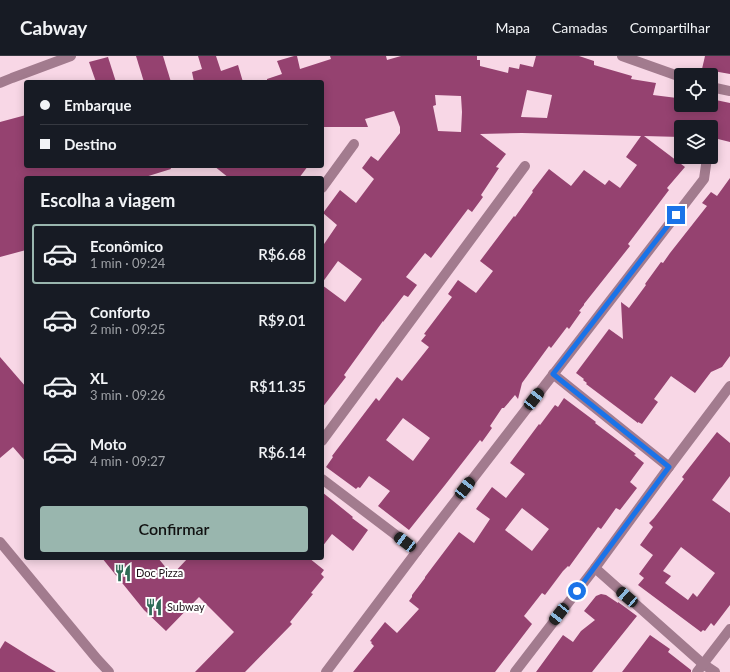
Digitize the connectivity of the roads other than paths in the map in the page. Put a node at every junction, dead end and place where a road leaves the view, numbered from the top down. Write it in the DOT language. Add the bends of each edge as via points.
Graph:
graph roads {
  1 [pos="71,56"];
  2 [pos="622,56"];
  3 [pos="674,75"];
  4 [pos="0,83"];
  5 [pos="718,88"];
  6 [pos="730,91"];
  7 [pos="354,144"];
  8 [pos="706,164"];
  9 [pos="525,166"];
  10 [pos="324,185"];
  11 [pos="553,374"];
  12 [pos="730,386"];
  13 [pos="324,438"];
  14 [pos="669,467"];
  15 [pos="324,480"];
  16 [pos="0,542"];
  17 [pos="417,551"];
  18 [pos="595,568"];
  19 [pos="730,629"];
  20 [pos="703,664"];
  21 [pos="109,672"];
  22 [pos="326,672"];
  23 [pos="515,672"];
  24 [pos="697,672"];
  25 [pos="715,672"];
  1 -- 4 [label="street"];
  2 -- 3 [label="street"];
  5 -- 6 [label="street"];
  7 -- 10 [label="street"];
  8 -- 11 [label="street" via="704,178"];
  9 -- 13 [label="street"];
  11 -- 14 [label="street"];
  11 -- 17 [label="street"];
  12 -- 14 [label="street"];
  14 -- 18 [label="street"];
  15 -- 17 [label="street"];
  16 -- 21 [label="street"];
  17 -- 22 [label="street"];
  18 -- 20 [label="street"];
  18 -- 23 [label="street"];
  19 -- 20 [label="street"];
  20 -- 24 [label="street"];
  20 -- 25 [label="street"];
}
